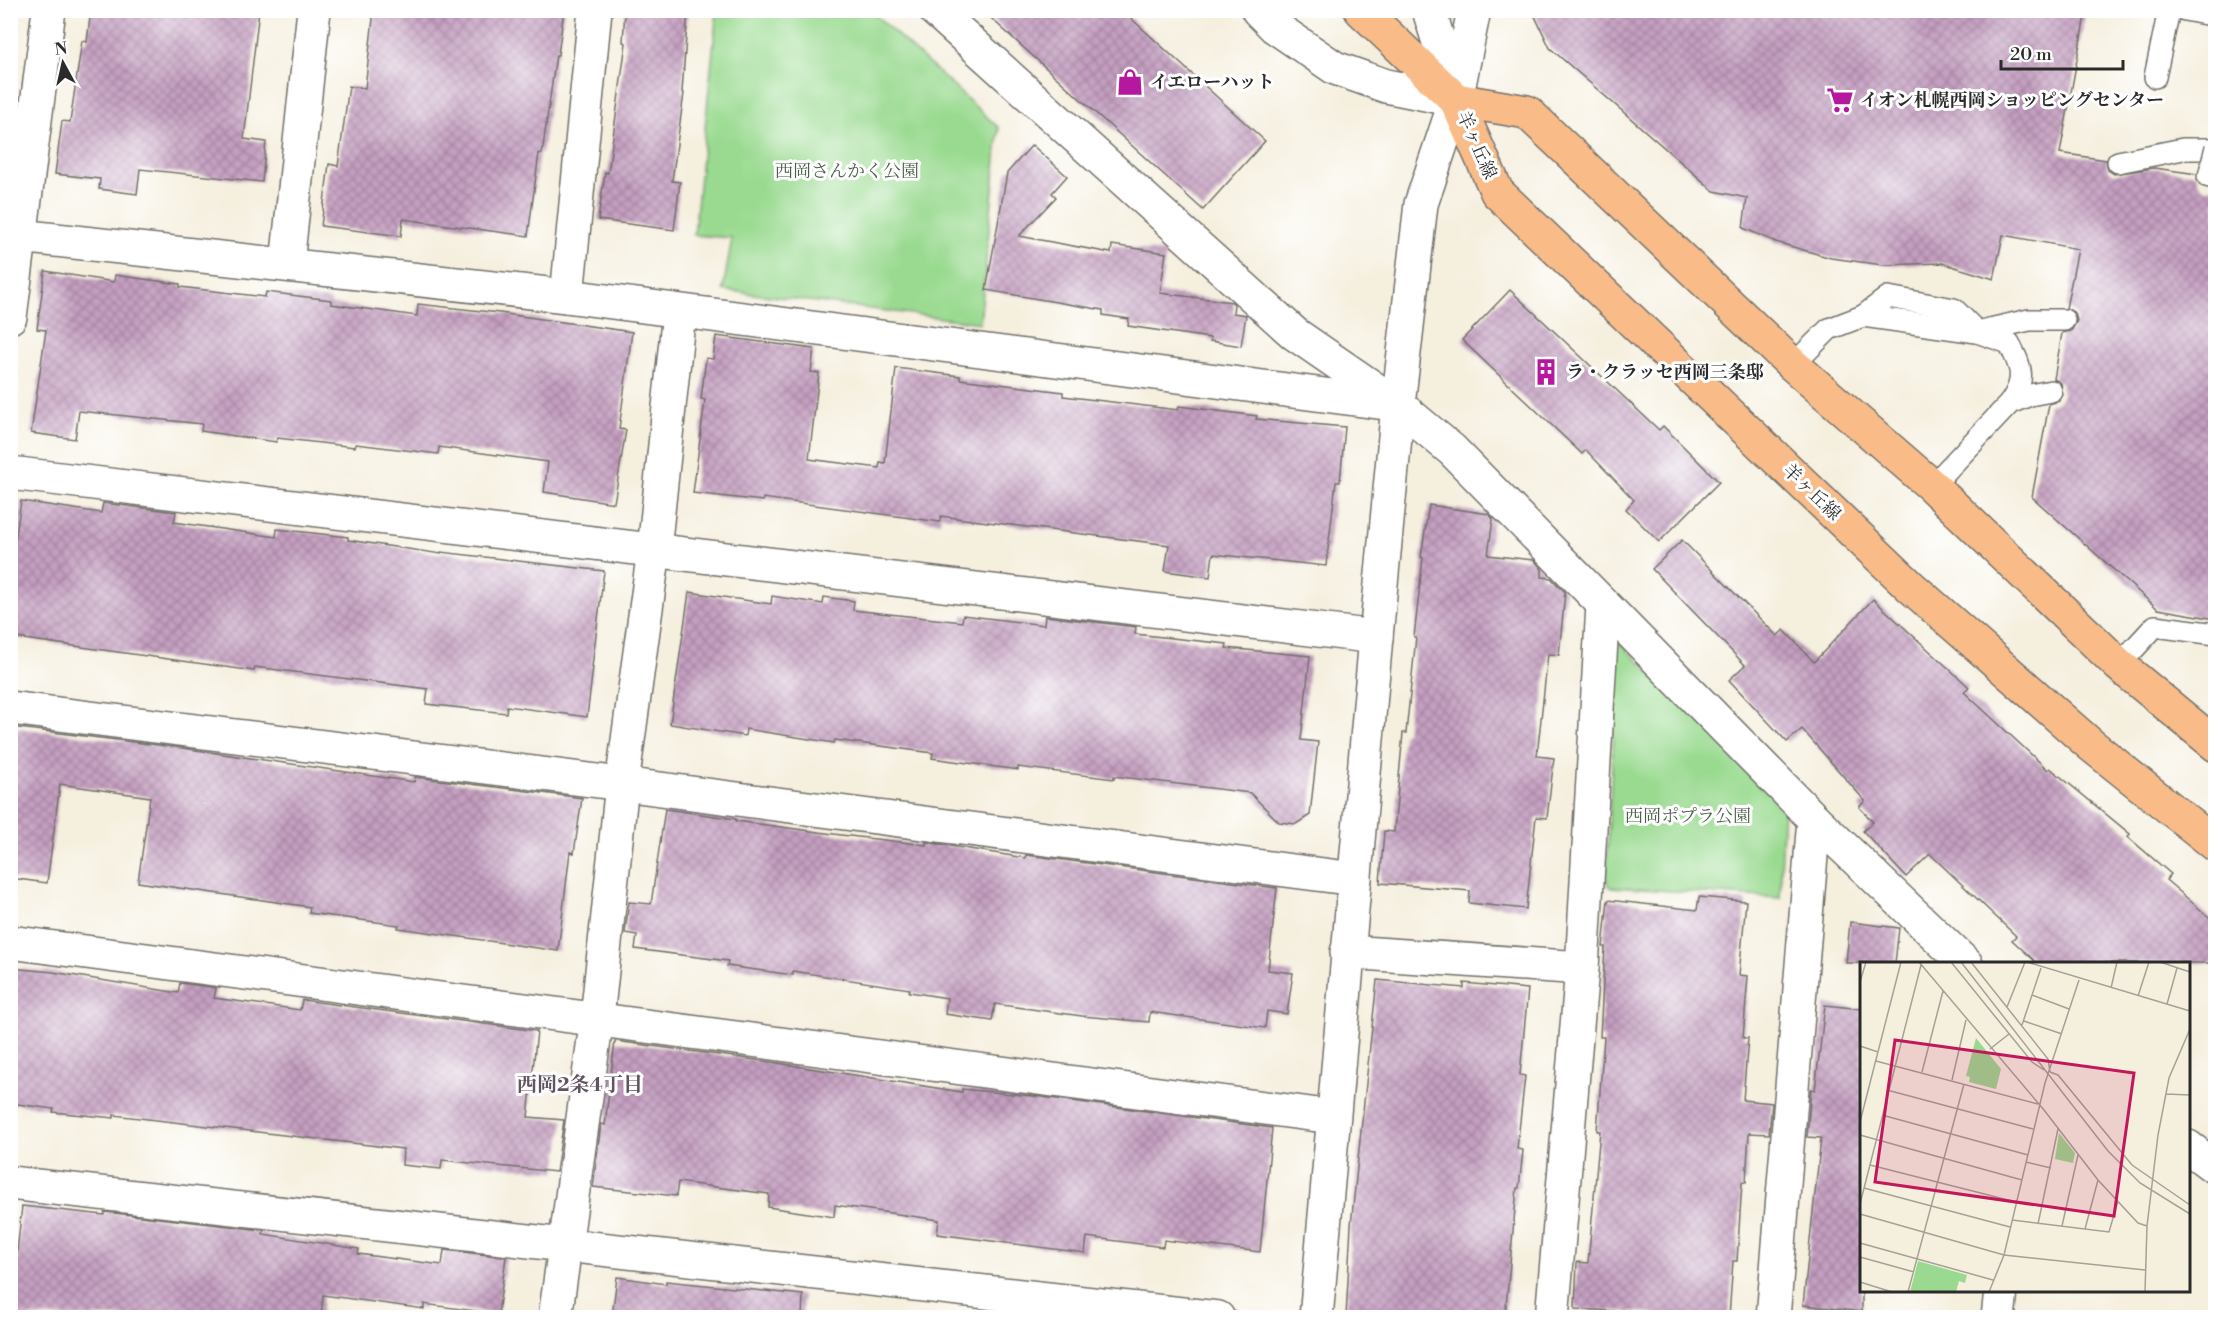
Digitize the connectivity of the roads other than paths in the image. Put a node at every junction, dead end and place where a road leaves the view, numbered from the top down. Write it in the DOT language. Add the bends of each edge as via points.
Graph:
graph roads {
  1 [pos="49,10"];
  2 [pos="314,10"];
  3 [pos="595,10"];
  4 [pos="935,10"];
  5 [pos="1258,10"];
  6 [pos="1361,10"];
  7 [pos="1429,10"];
  8 [pos="1474,10"];
  9 [pos="2169,10"];
  10 [pos="2185,10"];
  11 [pos="2216,16"];
  12 [pos="2155,77"];
  13 [pos="1456,100"];
  14 [pos="2216,148"];
  15 [pos="2118,162"];
  16 [pos="2209,176"];
  17 [pos="16,235"];
  18 [pos="287,264"];
  19 [pos="567,296"];
  20 [pos="679,312"];
  21 [pos="10,317"];
  22 [pos="2064,321"];
  23 [pos="1977,332"];
  24 [pos="1793,365"];
  25 [pos="2051,391"];
  26 [pos="2010,403"];
  27 [pos="1398,405"];
  28 [pos="10,473"];
  29 [pos="1932,486"];
  30 [pos="654,550"];
  31 [pos="1604,605"];
  32 [pos="2205,632"];
  33 [pos="1376,637"];
  34 [pos="2118,665"];
  35 [pos="10,708"];
  36 [pos="2216,745"];
  37 [pos="622,784"];
  38 [pos="1814,819"];
  39 [pos="2216,845"];
  40 [pos="1356,879"];
  41 [pos="10,942"];
  42 [pos="1347,952"];
  43 [pos="1965,962"];
  44 [pos="1582,968"];
  45 [pos="597,1018"];
  46 [pos="1333,1117"];
  47 [pos="2190,1148"];
  48 [pos="2216,1168"];
  49 [pos="10,1183"];
  50 [pos="564,1246"];
  51 [pos="2001,1292"];
  52 [pos="555,1317"];
  53 [pos="1218,1317"];
  54 [pos="1316,1317"];
  55 [pos="1552,1317"];
  56 [pos="1773,1317"];
  57 [pos="1998,1317"];
  1 -- 17 [label="street"];
  2 -- 18 [label="street"];
  3 -- 19 [label="street"];
  4 -- 27 [label="street" via="1296,334"];
  5 -- 13 [label="street" via="1275,27 1335,68 1386,86"];
  6 -- 13 [label="main road, 羊ヶ丘線"];
  7 -- 13 [label="street"];
  8 -- 13 [label="street"];
  9 -- 12 [label="lane"];
  10 -- 11 [label="lane"];
  13 -- 24 [label="main road, 羊ヶ丘線" via="1527,112"];
  13 -- 27 [label="street" via="1421,204"];
  13 -- 39 [label="main road, 羊ヶ丘線" via="1497,192 1910,586 2091,745"];
  14 -- 15 [label="lane" via="2183,149"];
  14 -- 16 [label="lane, bridge"];
  17 -- 18 [label="street"];
  17 -- 21 [label="street"];
  18 -- 19 [label="street"];
  19 -- 20 [label="street"];
  20 -- 27 [label="street"];
  20 -- 30 [label="street"];
  22 -- 23 [label="lane" via="2029,320"];
  23 -- 24 [label="lane" via="1863,316 1830,329"];
  23 -- 26 [label="lane" via="2009,343 2021,366 2019,390"];
  24 -- 29 [label="main road, 羊ヶ丘線"];
  25 -- 26 [label="lane"];
  26 -- 29 [label="lane"];
  27 -- 31 [label="street" via="1452,450"];
  27 -- 33 [label="street"];
  28 -- 30 [label="street"];
  29 -- 34 [label="main road, 羊ヶ丘線"];
  30 -- 33 [label="street"];
  30 -- 37 [label="street"];
  31 -- 38 [label="street"];
  31 -- 44 [label="street"];
  32 -- 34 [label="lane" via="2155,626"];
  33 -- 40 [label="street"];
  34 -- 36 [label="main road, 羊ヶ丘線"];
  35 -- 37 [label="street"];
  37 -- 40 [label="street"];
  37 -- 45 [label="street"];
  38 -- 43 [label="street"];
  38 -- 56 [label="street"];
  40 -- 42 [label="street"];
  41 -- 45 [label="street"];
  42 -- 44 [label="street"];
  42 -- 46 [label="street"];
  44 -- 55 [label="street"];
  45 -- 46 [label="street"];
  45 -- 50 [label="street"];
  46 -- 54 [label="street"];
  47 -- 48 [label="street"];
  49 -- 50 [label="street"];
  50 -- 52 [label="street"];
  50 -- 53 [label="street"];
  51 -- 57 [label="street"];
}
